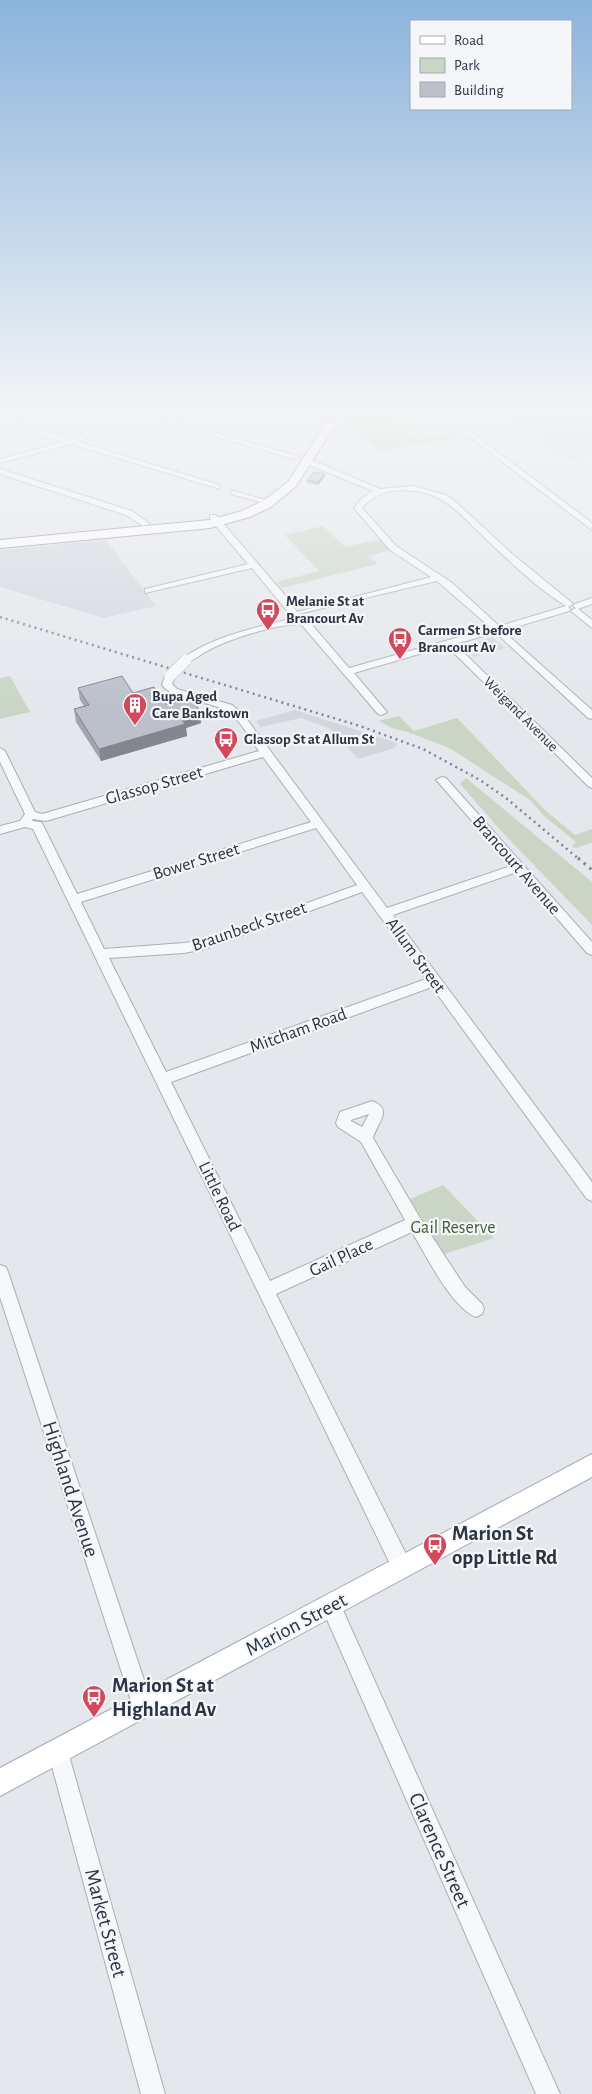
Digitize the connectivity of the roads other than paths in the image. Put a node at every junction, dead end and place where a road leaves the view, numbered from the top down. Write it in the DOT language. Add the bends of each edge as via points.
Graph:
graph roads {
  1 [pos="122,511"];
  2 [pos="238,511"];
  3 [pos="253,511"];
  4 [pos="360,511"];
  5 [pos="464,511"];
  6 [pos="571,511"];
  7 [pos="215,520"];
  8 [pos="146,524"];
  9 [pos="592,527"];
  10 [pos="0,537"];
  11 [pos="0,544"];
  12 [pos="254,564"];
  13 [pos="439,578"];
  14 [pos="148,591"];
  15 [pos="592,602"];
  16 [pos="572,608"];
  17 [pos="300,617"];
  18 [pos="592,625"];
  19 [pos="497,630"];
  20 [pos="449,643"];
  21 [pos="348,671"];
  22 [pos="170,676"];
  23 [pos="382,712"];
  24 [pos="239,716"];
  25 [pos="592,716"];
  26 [pos="0,751"];
  27 [pos="267,752"];
  28 [pos="442,780"];
  29 [pos="592,784"];
  30 [pos="34,820"];
  31 [pos="319,823"];
  32 [pos="0,830"];
  33 [pos="519,867"];
  34 [pos="366,886"];
  35 [pos="73,900"];
  36 [pos="386,913"];
  37 [pos="592,950"];
  38 [pos="100,954"];
  39 [pos="435,981"];
  40 [pos="162,1079"];
  41 [pos="366,1138"];
  42 [pos="592,1194"];
  43 [pos="415,1223"];
  44 [pos="0,1272"];
  45 [pos="266,1291"];
  46 [pos="476,1309"];
  47 [pos="592,1465"];
  48 [pos="402,1567"];
  49 [pos="331,1606"];
  50 [pos="143,1707"];
  51 [pos="58,1752"];
  52 [pos="0,1783"];
  53 [pos="153,2094"];
  54 [pos="548,2094"];
  1 -- 8 [label="street"];
  2 -- 7 [label="highway"];
  3 -- 7 [label="highway"];
  4 -- 13 [label="street" via="394,548"];
  5 -- 16 [label="street" via="497,545"];
  6 -- 9 [label="street"];
  7 -- 8 [label="highway"];
  7 -- 11 [label="highway"];
  7 -- 12 [label="street"];
  8 -- 10 [label="highway"];
  12 -- 14 [label="street"];
  12 -- 17 [label="street"];
  13 -- 17 [label="street" via="313,610"];
  13 -- 19 [label="street"];
  15 -- 16 [label="street"];
  16 -- 18 [label="street"];
  16 -- 19 [label="street"];
  17 -- 21 [label="street"];
  17 -- 22 [label="street, bridge" via="211,644 186,660"];
  19 -- 20 [label="street"];
  19 -- 25 [label="street"];
  20 -- 21 [label="street"];
  20 -- 29 [label="street, Weigand Avenue"];
  21 -- 23 [label="street"];
  22 -- 24 [label="street" via="167,685 173,691 228,707"];
  24 -- 27 [label="street, Allum Street"];
  26 -- 30 [label="street, Little Road"];
  27 -- 30 [label="street, Glassop Street"];
  27 -- 31 [label="street, Allum Street"];
  28 -- 33 [label="street, Brancourt Avenue"];
  30 -- 32 [label="street, Glassop Street"];
  30 -- 35 [label="street, Little Road"];
  31 -- 34 [label="street, Allum Street"];
  31 -- 35 [label="street, Bower Street"];
  33 -- 36 [label="street"];
  33 -- 37 [label="street, Brancourt Avenue"];
  34 -- 36 [label="street, Allum Street"];
  34 -- 38 [label="street, Braunbeck Street" via="205,944"];
  35 -- 38 [label="street, Little Road"];
  36 -- 39 [label="street, Allum Street"];
  38 -- 40 [label="street, Little Road"];
  39 -- 40 [label="street, Mitcham Road"];
  39 -- 42 [label="street, Allum Street"];
  40 -- 45 [label="street, Little Road"];
  41 -- 43 [label="street"];
  43 -- 45 [label="street, Gail Place"];
  43 -- 46 [label="street" via="459,1292"];
  44 -- 50 [label="street, Highland Avenue"];
  45 -- 48 [label="street, Little Road"];
  47 -- 48 [label="main road, Marion Street"];
  48 -- 49 [label="main road, Marion Street"];
  49 -- 50 [label="main road, Marion Street"];
  49 -- 54 [label="street, Clarence Street"];
  50 -- 51 [label="main road, Marion Street"];
  51 -- 52 [label="main road, Marion Street"];
  51 -- 53 [label="street, Market Street"];
}
